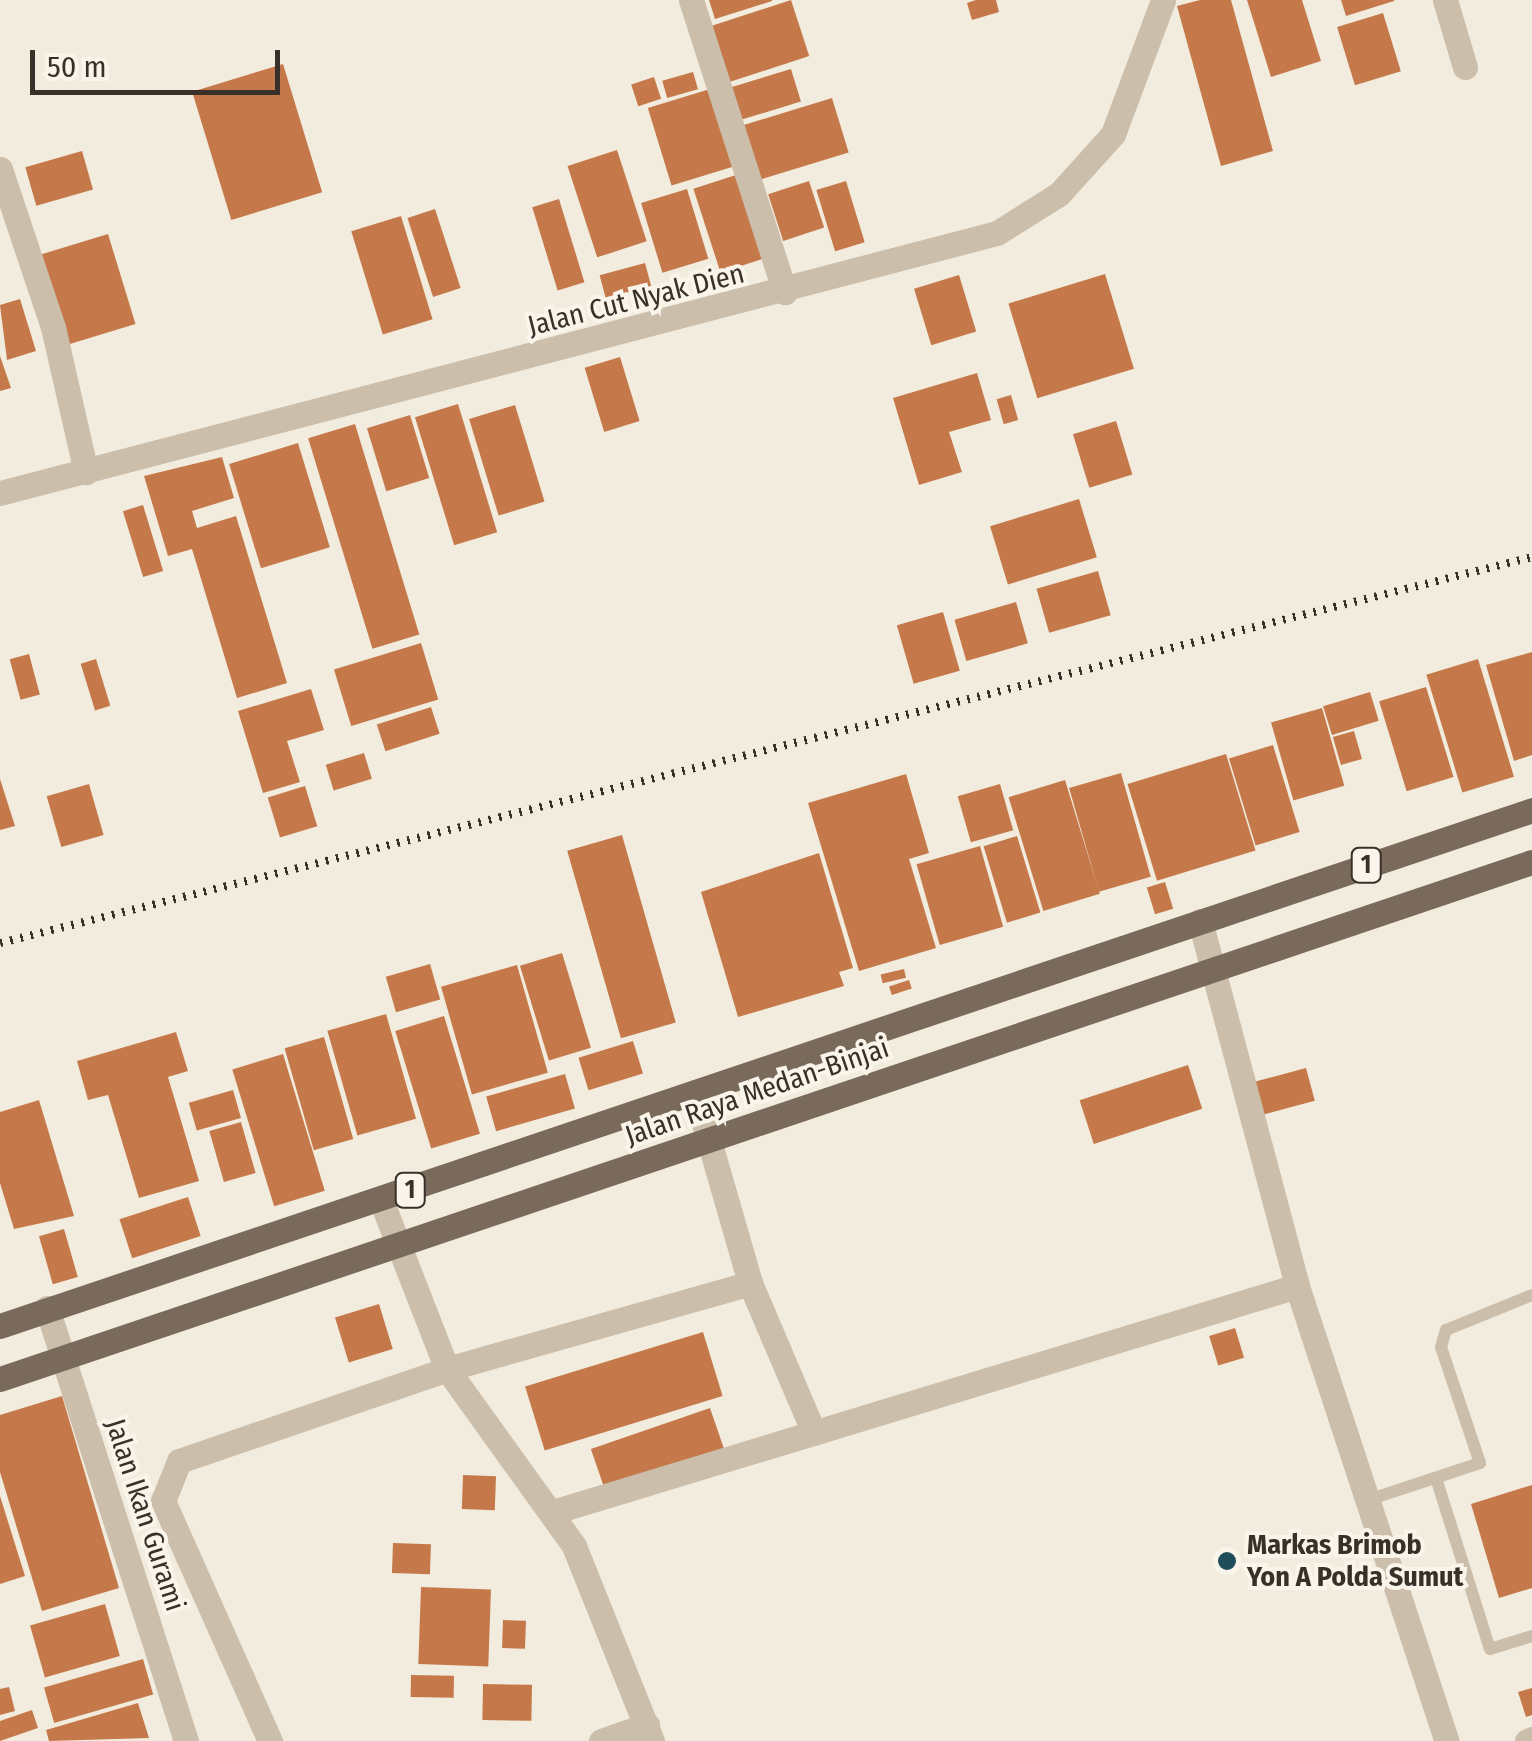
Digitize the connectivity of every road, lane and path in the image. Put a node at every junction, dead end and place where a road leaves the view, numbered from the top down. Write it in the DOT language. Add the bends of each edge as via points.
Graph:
graph roads {
  1 [pos="692,0"];
  2 [pos="1163,0"];
  3 [pos="1445,0"];
  4 [pos="1466,67"];
  5 [pos="0,168"];
  6 [pos="785,292"];
  7 [pos="86,472"];
  8 [pos="0,493"];
  9 [pos="1532,810"];
  10 [pos="1532,862"];
  11 [pos="1200,921"];
  12 [pos="1215,968"];
  13 [pos="695,1092"];
  14 [pos="710,1140"];
  15 [pos="380,1200"];
  16 [pos="397,1245"];
  17 [pos="750,1283"];
  18 [pos="1297,1286"];
  19 [pos="1532,1295"];
  20 [pos="48,1308"];
  21 [pos="0,1326"];
  22 [pos="64,1357"];
  23 [pos="447,1369"];
  24 [pos="0,1379"];
  25 [pos="814,1433"];
  26 [pos="1436,1478"];
  27 [pos="1368,1500"];
  28 [pos="556,1511"];
  29 [pos="1532,1636"];
  30 [pos="650,1733"];
  31 [pos="186,1741"];
  32 [pos="270,1741"];
  33 [pos="601,1741"];
  34 [pos="1447,1741"];
  1 -- 6 [label="street"];
  2 -- 6 [label="street, Jalan Cut Nyak Dien" via="1113,134 1059,194 997,233"];
  3 -- 4 [label="street"];
  5 -- 7 [label="street" via="53,327"];
  6 -- 7 [label="street, Jalan Cut Nyak Dien"];
  7 -- 8 [label="street, Jalan Cut Nyak Dien"];
  9 -- 11 [label="main road, Jalan Raya Medan-Binjai / 1"];
  10 -- 12 [label="main road, Jalan Raya Medan-Binjai / 1"];
  11 -- 12 [label="street"];
  11 -- 13 [label="main road, Jalan Raya Medan-Binjai / 1"];
  12 -- 14 [label="main road, Jalan Raya Medan-Binjai / 1"];
  12 -- 18 [label="street"];
  13 -- 14 [label="street"];
  13 -- 15 [label="main road, Jalan Raya Medan-Binjai / 1"];
  14 -- 16 [label="main road, Jalan Raya Medan-Binjai / 1"];
  14 -- 17 [label="street"];
  15 -- 16 [label="street"];
  15 -- 20 [label="main road, Jalan Raya Medan-Binjai / 1"];
  16 -- 22 [label="main road, Jalan Raya Medan-Binjai / 1"];
  16 -- 23 [label="street"];
  17 -- 23 [label="street"];
  17 -- 25 [label="street"];
  18 -- 25 [label="street"];
  18 -- 27 [label="street"];
  19 -- 26 [label="lane" via="1446,1330 1442,1348 1480,1463"];
  20 -- 21 [label="main road, Jalan Raya Medan-Binjai / 1"];
  20 -- 22 [label="street, Jalan Ikan Gurami"];
  22 -- 24 [label="main road, Jalan Raya Medan-Binjai / 1"];
  22 -- 31 [label="street, Jalan Ikan Gurami"];
  23 -- 28 [label="street"];
  23 -- 32 [label="street" via="200,1452 167,1475 163,1501"];
  25 -- 28 [label="street"];
  26 -- 27 [label="lane"];
  26 -- 29 [label="lane" via="1490,1649"];
  27 -- 34 [label="street"];
  28 -- 30 [label="street"];
  30 -- 33 [label="street"];
}
